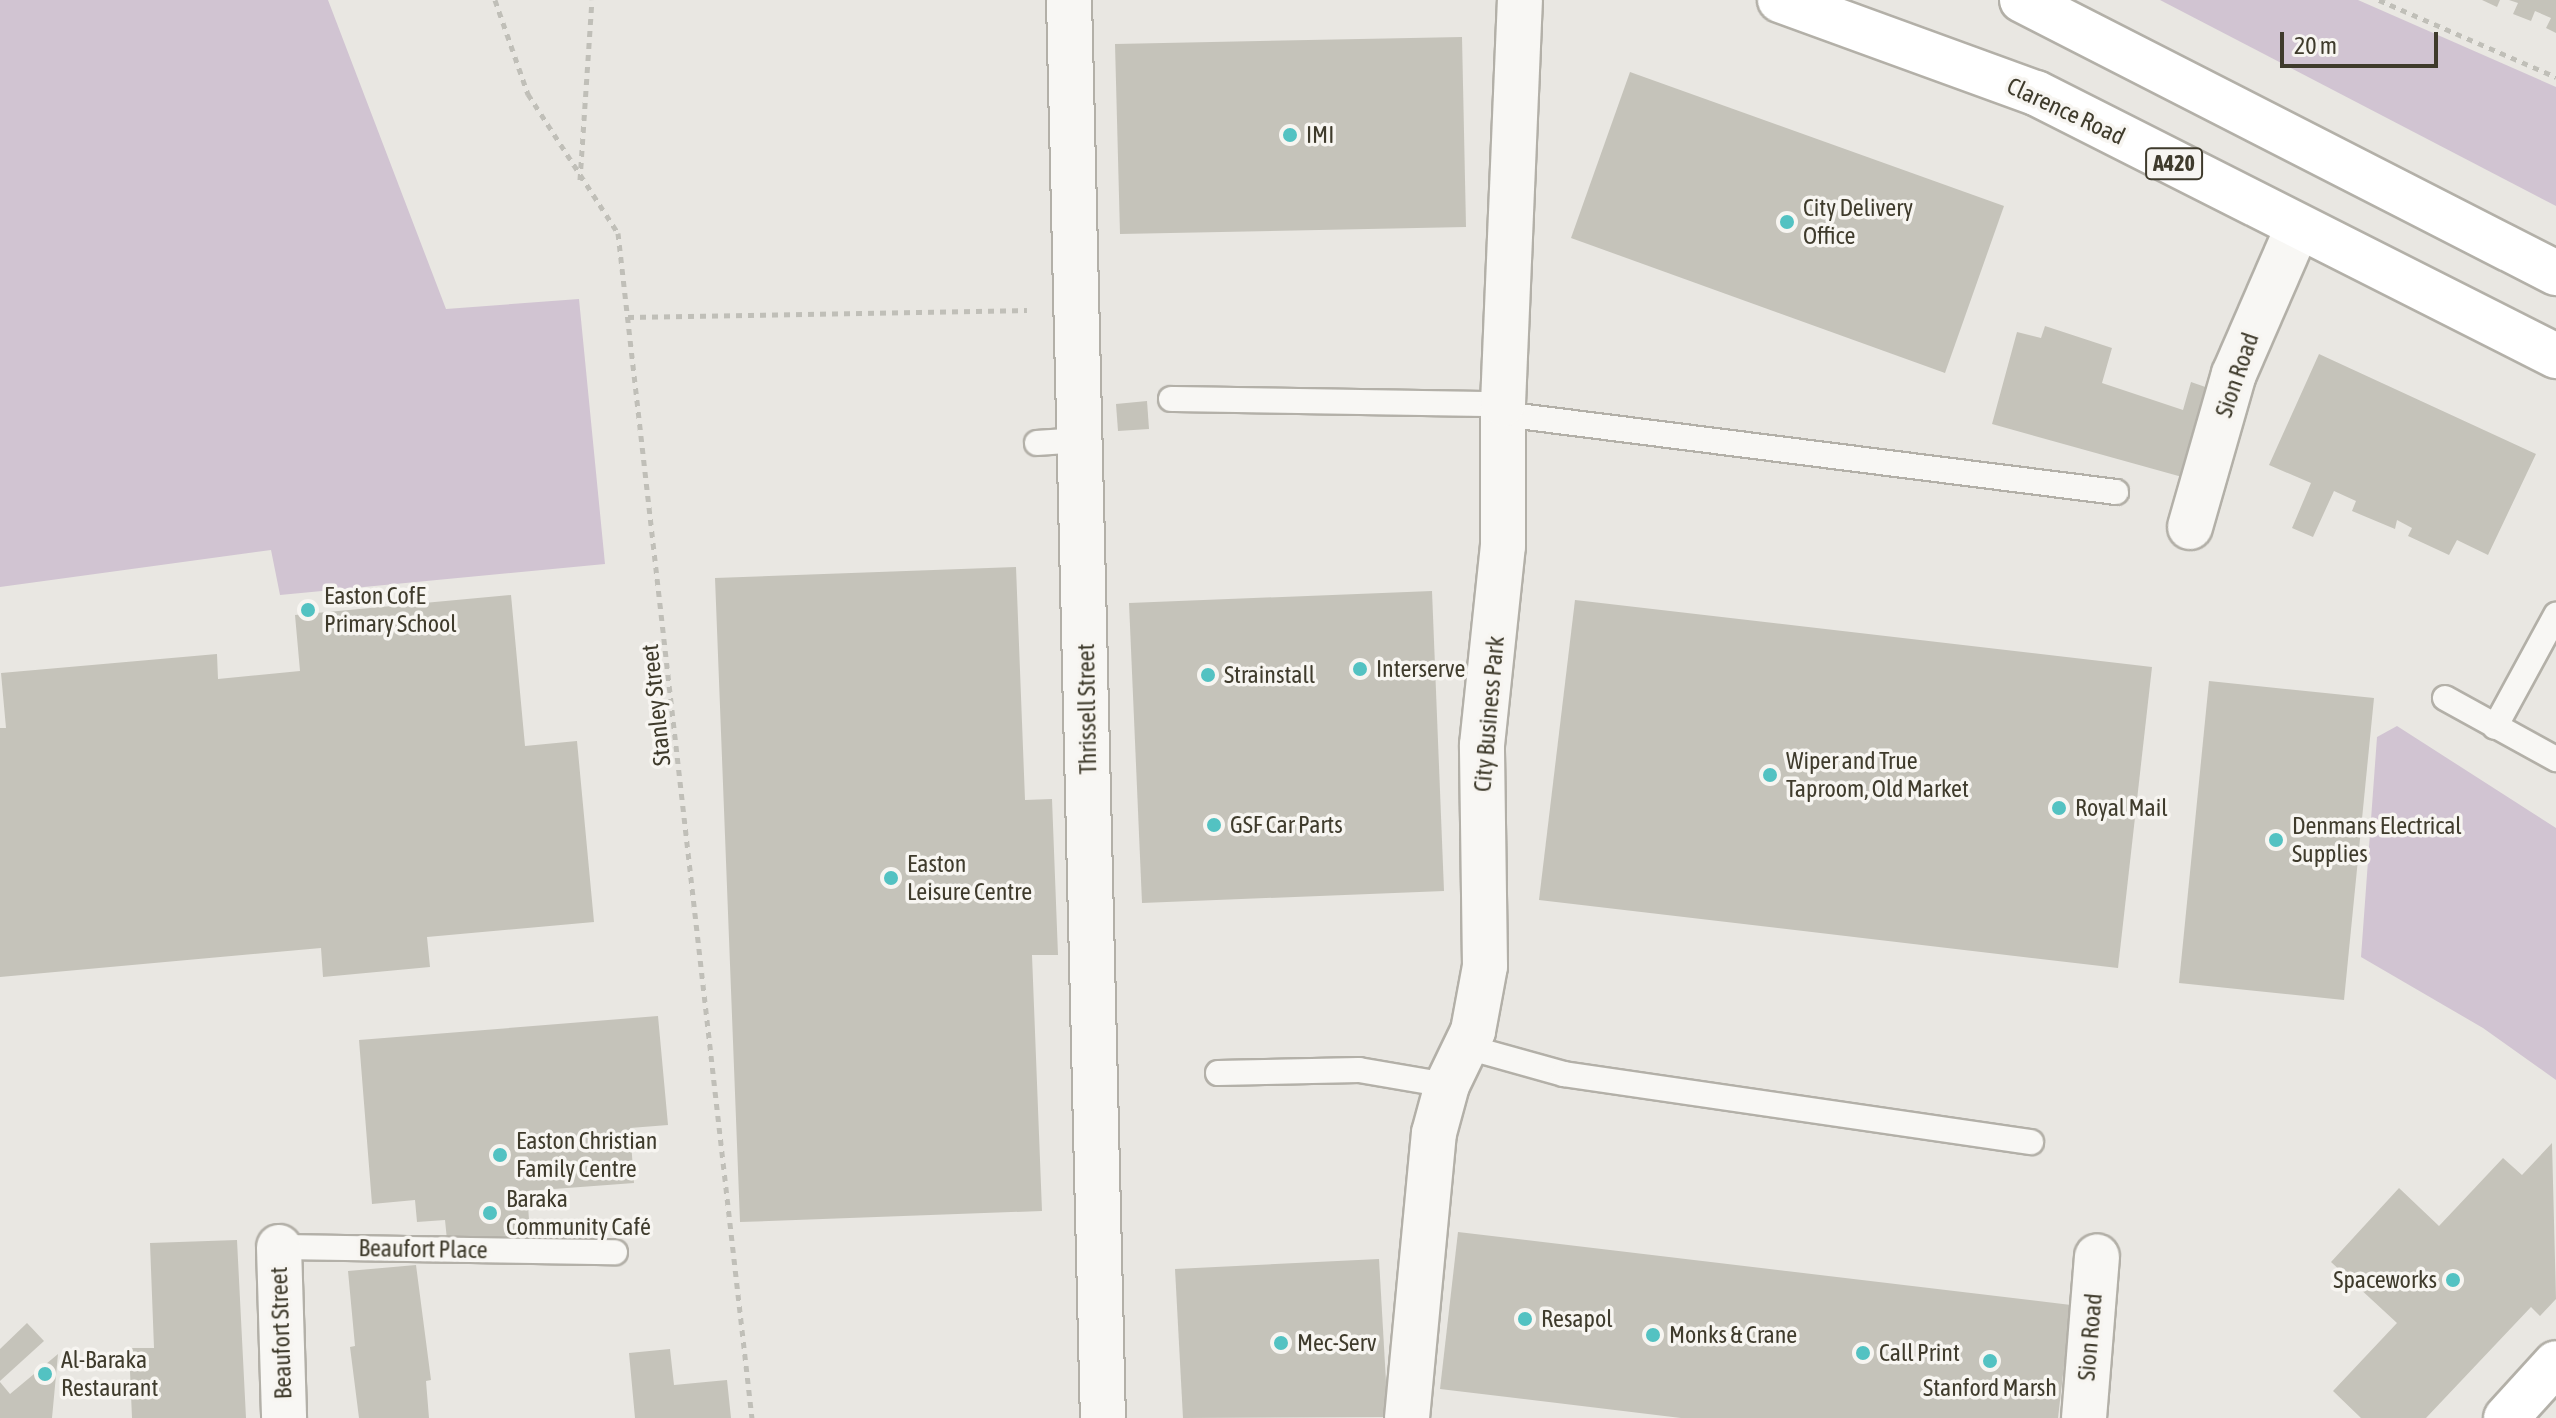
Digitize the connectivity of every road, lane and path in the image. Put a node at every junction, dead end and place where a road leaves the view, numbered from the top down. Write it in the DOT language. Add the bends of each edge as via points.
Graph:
graph roads {
  1 [pos="495,0"];
  2 [pos="592,0"];
  3 [pos="1069,0"];
  4 [pos="1520,0"];
  5 [pos="1780,0"];
  6 [pos="2022,0"];
  7 [pos="2379,0"];
  8 [pos="2556,77"];
  9 [pos="580,181"];
  10 [pos="2298,227"];
  11 [pos="2556,273"];
  12 [pos="1078,309"];
  13 [pos="628,317"];
  14 [pos="2556,356"];
  15 [pos="1171,399"];
  16 [pos="1503,409"];
  17 [pos="1081,440"];
  18 [pos="1037,443"];
  19 [pos="2116,492"];
  20 [pos="2190,527"];
  21 [pos="2556,615"];
  22 [pos="2445,698"];
  23 [pos="2495,727"];
  24 [pos="2556,759"];
  25 [pos="1467,1047"];
  26 [pos="1218,1073"];
  27 [pos="1447,1085"];
  28 [pos="2031,1142"];
  29 [pos="279,1247"];
  30 [pos="615,1252"];
  31 [pos="2097,1257"];
  32 [pos="2556,1363"];
  33 [pos="284,1418"];
  34 [pos="752,1418"];
  35 [pos="1103,1418"];
  36 [pos="1407,1418"];
  37 [pos="2084,1418"];
  38 [pos="2506,1418"];
  1 -- 9 [label="path, Stanley Street" via="528,94"];
  2 -- 9 [label="path"];
  3 -- 12 [label="street, Thrissell Street"];
  4 -- 16 [label="street, City Business Park"];
  5 -- 10 [label="main road, Clarence Road / A420" via="2036,93"];
  6 -- 11 [label="main road"];
  7 -- 8 [label="path"];
  9 -- 13 [label="path, Stanley Street" via="618,233"];
  10 -- 14 [label="main road, Clarence Road / A420"];
  10 -- 20 [label="street, Sion Road" via="2234,374"];
  12 -- 13 [label="path"];
  12 -- 17 [label="street, Thrissell Street"];
  13 -- 34 [label="path, Stanley Street"];
  15 -- 16 [label="lane"];
  16 -- 19 [label="lane"];
  16 -- 25 [label="street, City Business Park" via="1503,546 1482,745 1485,966"];
  17 -- 18 [label="lane"];
  17 -- 35 [label="street, Thrissell Street"];
  21 -- 23 [label="lane"];
  22 -- 23 [label="lane"];
  23 -- 24 [label="lane"];
  25 -- 27 [label="street, City Business Park"];
  25 -- 28 [label="lane" via="1564,1074"];
  26 -- 27 [label="lane" via="1359,1070"];
  27 -- 36 [label="street, City Business Park" via="1427,1184"];
  29 -- 30 [label="lane, Beaufort Place"];
  29 -- 33 [label="street, Beaufort Street"];
  31 -- 37 [label="street, Sion Road"];
  32 -- 38 [label="main road"];
}
